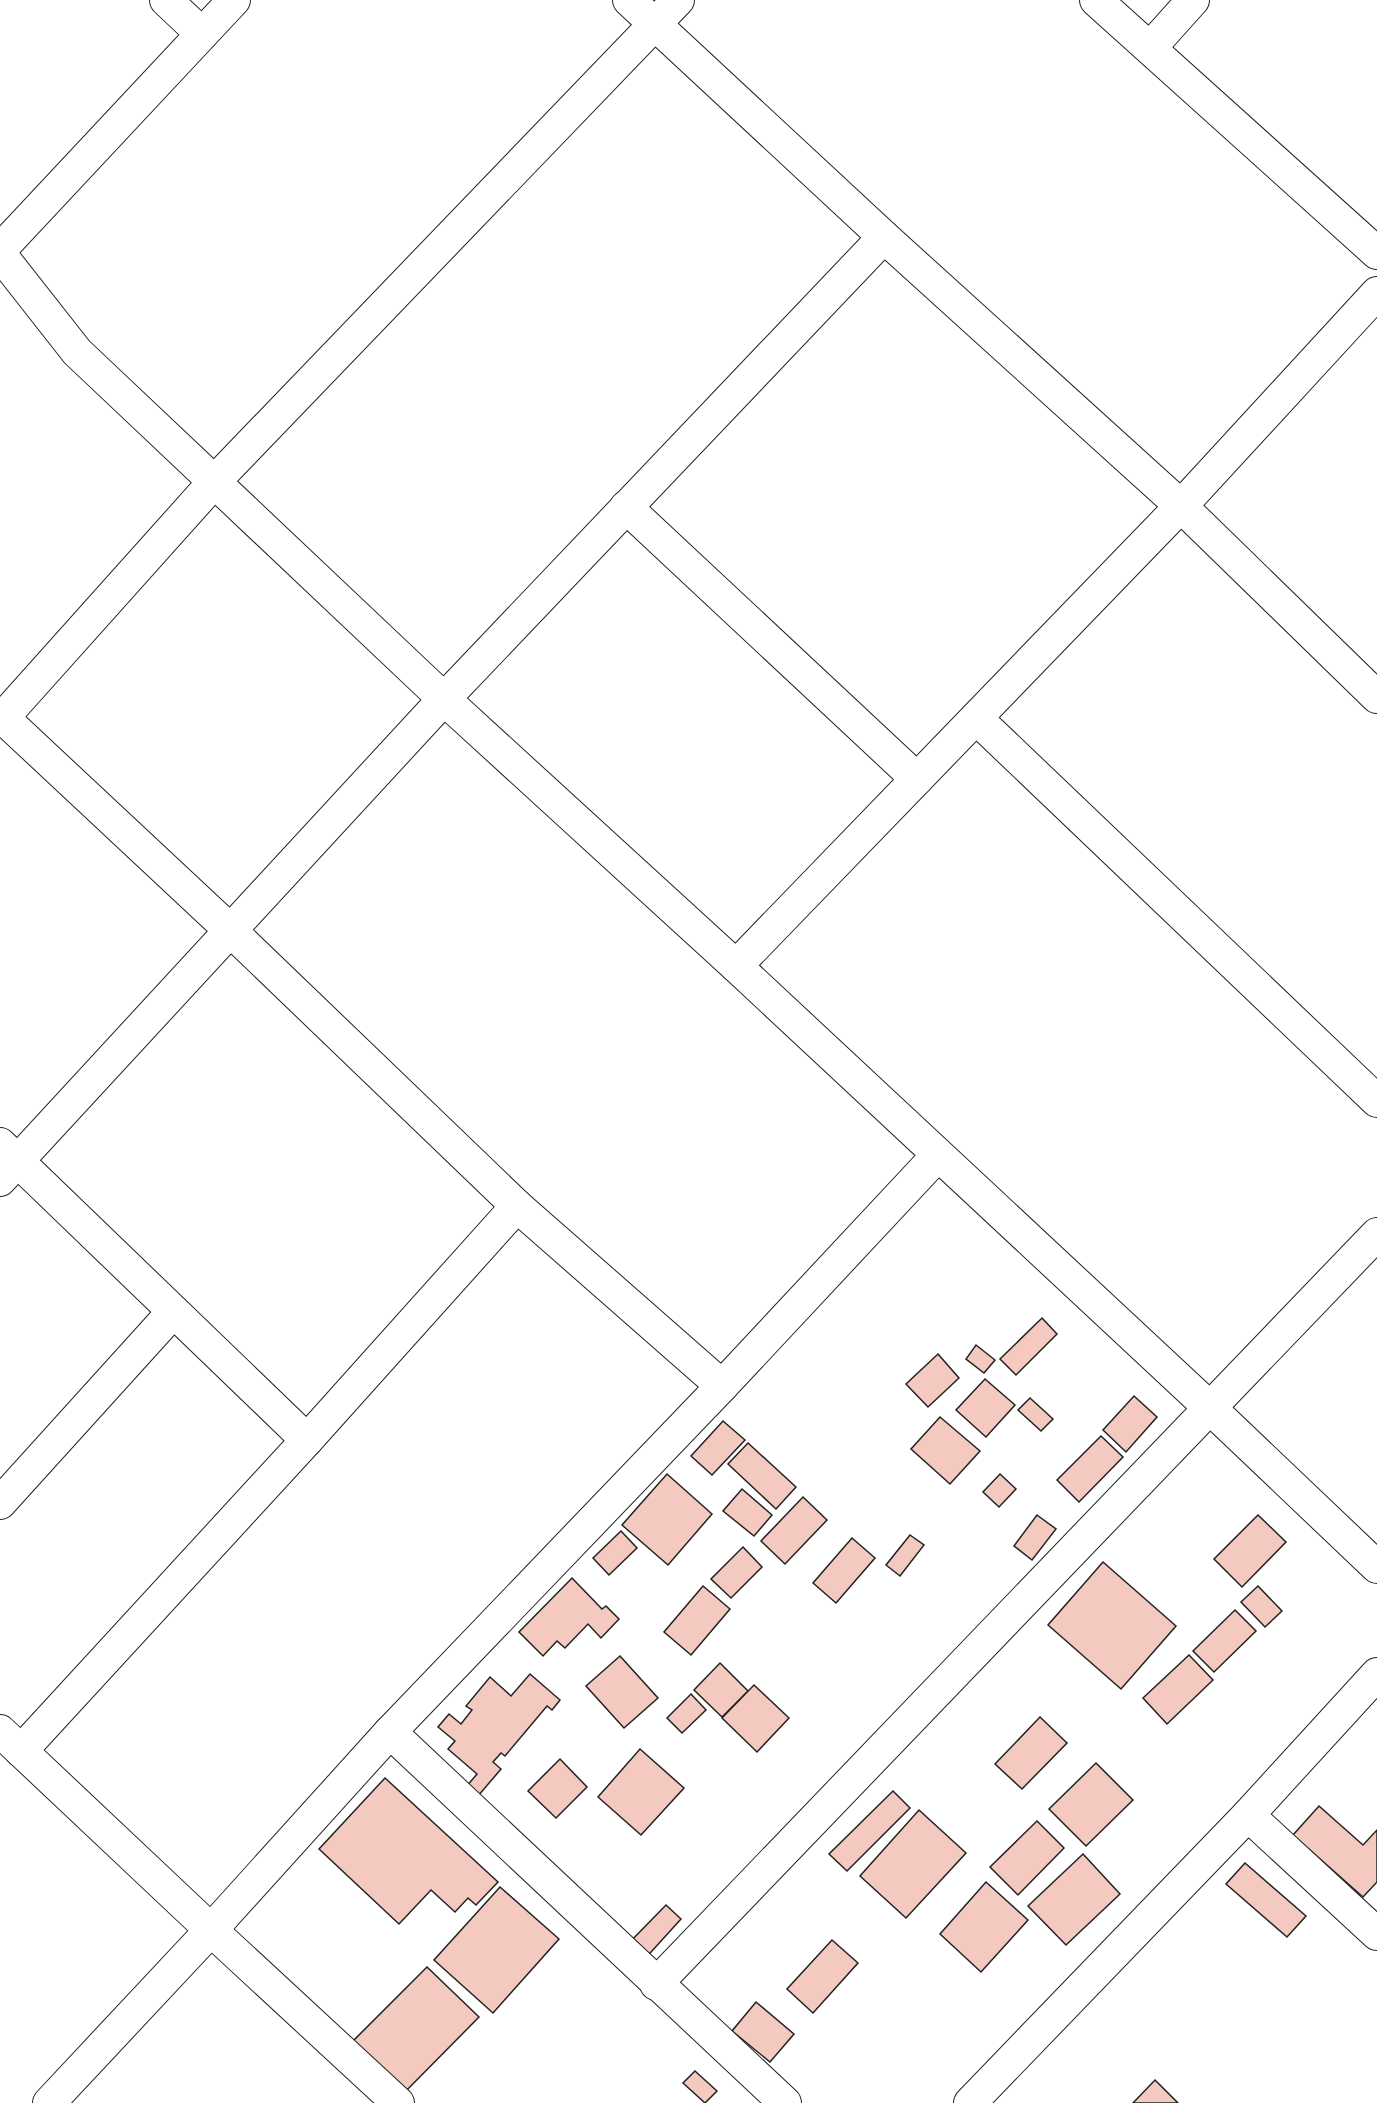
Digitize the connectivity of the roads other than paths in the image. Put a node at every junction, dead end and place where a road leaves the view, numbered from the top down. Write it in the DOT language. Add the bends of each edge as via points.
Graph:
graph roads {
  1 [pos="166,0"];
  2 [pos="234,0"];
  3 [pos="629,0"];
  4 [pos="678,0"];
  5 [pos="1096,0"];
  6 [pos="1193,0"];
  7 [pos="655,24"];
  8 [pos="202,34"];
  9 [pos="1150,48"];
  10 [pos="884,237"];
  11 [pos="0,252"];
  12 [pos="1377,253"];
  13 [pos="1377,292"];
  14 [pos="214,482"];
  15 [pos="1181,506"];
  16 [pos="626,507"];
  17 [pos="1377,697"];
  18 [pos="444,699"];
  19 [pos="1,718"];
  20 [pos="976,718"];
  21 [pos="917,779"];
  22 [pos="231,931"];
  23 [pos="736,966"];
  24 [pos="1377,1101"];
  25 [pos="937,1155"];
  26 [pos="6,1161"];
  27 [pos="517,1206"];
  28 [pos="1377,1234"];
  29 [pos="173,1312"];
  30 [pos="722,1386"];
  31 [pos="1210,1408"];
  32 [pos="307,1440"];
  33 [pos="0,1503"];
  34 [pos="1377,1567"];
  35 [pos="1377,1674"];
  36 [pos="390,1732"];
  37 [pos="11,1741"];
  38 [pos="1248,1815"];
  39 [pos="211,1930"];
  40 [pos="1377,1934"];
  41 [pos="656,1984"];
  42 [pos="49,2103"];
  43 [pos="398,2103"];
  44 [pos="785,2103"];
  45 [pos="970,2103"];
  1 -- 8 [label="street"];
  2 -- 8 [label="street"];
  3 -- 7 [label="street"];
  4 -- 7 [label="street"];
  5 -- 9 [label="street"];
  6 -- 9 [label="street"];
  7 -- 10 [label="street"];
  7 -- 14 [label="street"];
  8 -- 11 [label="street"];
  9 -- 12 [label="street"];
  10 -- 15 [label="street"];
  10 -- 16 [label="street"];
  11 -- 14 [label="street" via="77,352"];
  13 -- 15 [label="street"];
  14 -- 18 [label="street"];
  14 -- 19 [label="street"];
  15 -- 17 [label="street"];
  15 -- 20 [label="street"];
  16 -- 18 [label="street"];
  16 -- 21 [label="street"];
  18 -- 22 [label="street"];
  18 -- 23 [label="street"];
  19 -- 22 [label="street"];
  20 -- 21 [label="street"];
  20 -- 24 [label="street"];
  21 -- 23 [label="street"];
  22 -- 26 [label="street"];
  22 -- 27 [label="street"];
  23 -- 25 [label="street"];
  25 -- 30 [label="street"];
  25 -- 31 [label="street"];
  26 -- 29 [label="street"];
  27 -- 30 [label="street"];
  27 -- 32 [label="street"];
  28 -- 31 [label="street"];
  29 -- 32 [label="street"];
  29 -- 33 [label="street"];
  30 -- 36 [label="street"];
  31 -- 34 [label="street"];
  31 -- 41 [label="street"];
  32 -- 37 [label="street"];
  35 -- 38 [label="street"];
  36 -- 39 [label="street"];
  36 -- 41 [label="street"];
  37 -- 39 [label="street"];
  38 -- 40 [label="street"];
  38 -- 45 [label="street"];
  39 -- 42 [label="street"];
  39 -- 43 [label="street"];
  41 -- 44 [label="street"];
}
